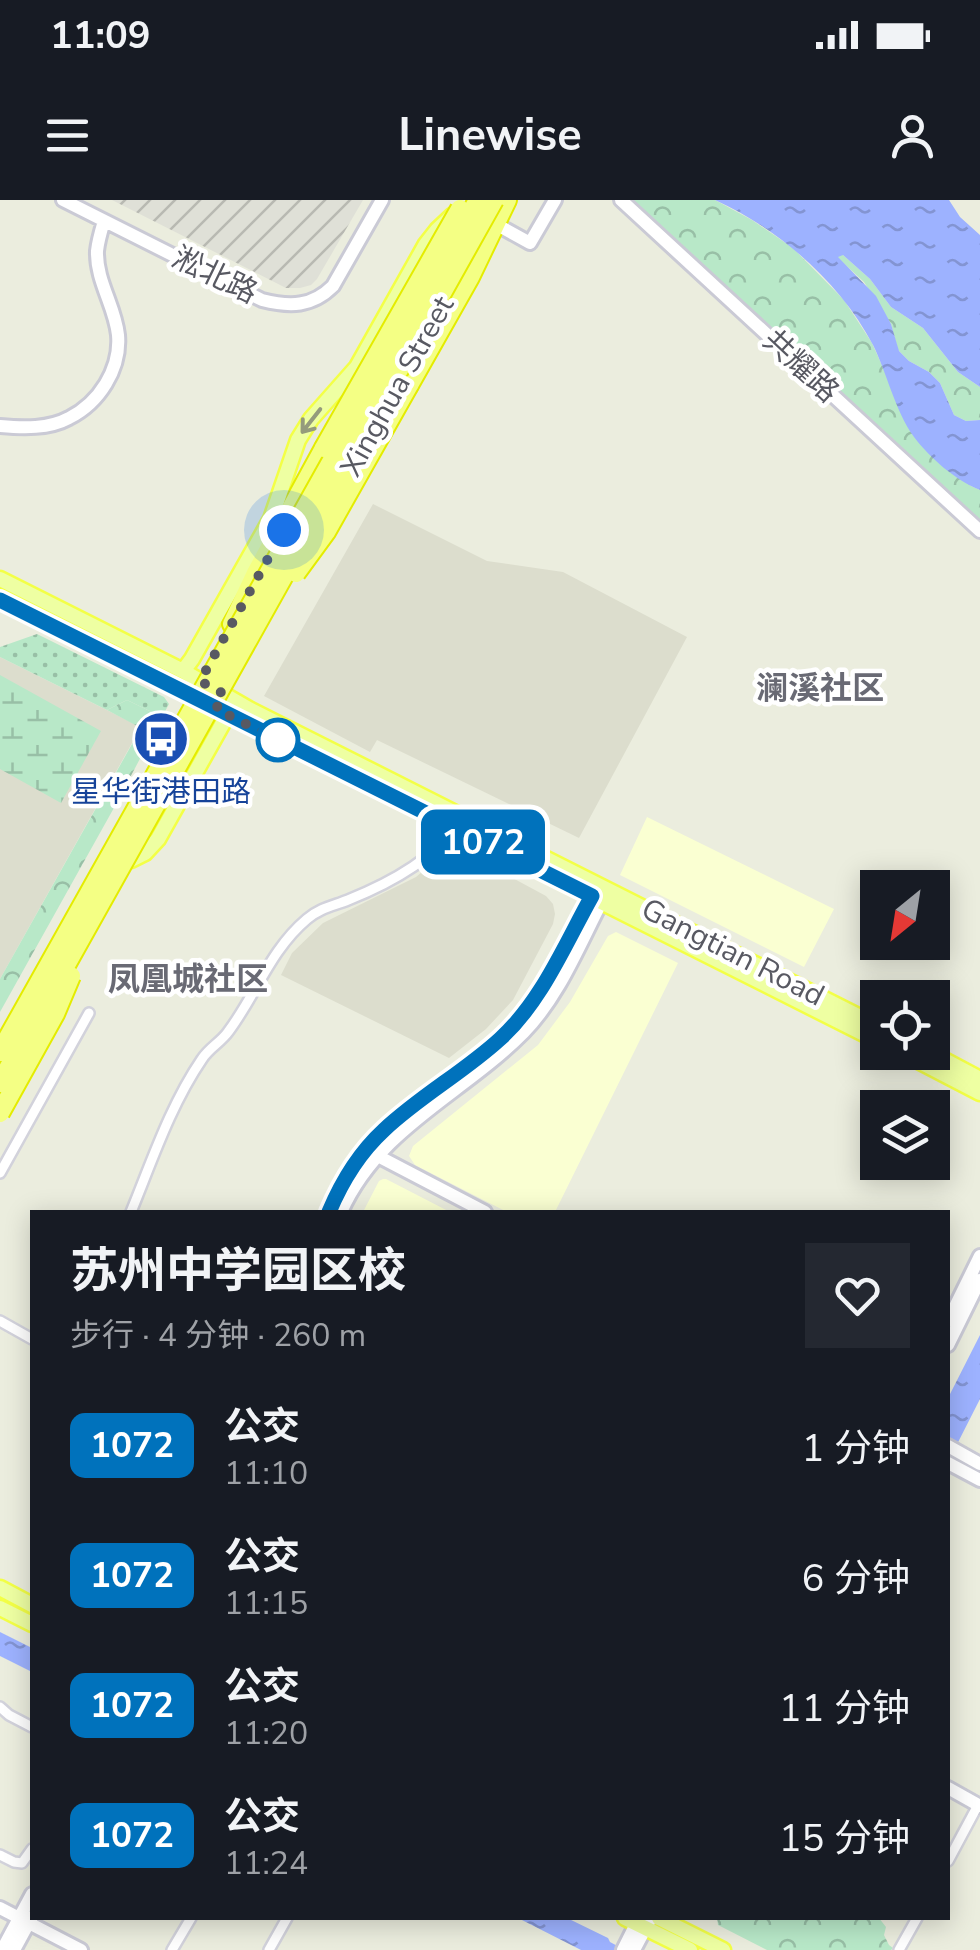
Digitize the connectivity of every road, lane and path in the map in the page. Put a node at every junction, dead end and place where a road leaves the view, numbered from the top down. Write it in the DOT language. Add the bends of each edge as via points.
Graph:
graph roads {
  1 [pos="63,200"];
  2 [pos="382,200"];
  3 [pos="468,200"];
  4 [pos="478,200"];
  5 [pos="494,200"];
  6 [pos="505,200"];
  7 [pos="555,200"];
  8 [pos="622,200"];
  9 [pos="104,221"];
  10 [pos="493,223"];
  11 [pos="0,426"];
  12 [pos="980,531"];
  13 [pos="0,578"];
  14 [pos="0,600"];
  15 [pos="230,629"];
  16 [pos="248,638"];
  17 [pos="183,671"];
  18 [pos="200,681"];
  19 [pos="224,694"];
  20 [pos="192,696"];
  21 [pos="222,712"];
  22 [pos="454,828"];
  23 [pos="111,885"];
  24 [pos="600,895"];
  25 [pos="89,1013"];
  26 [pos="860,1018"];
  27 [pos="860,1032"];
  28 [pos="0,1037"];
  29 [pos="0,1052"];
  30 [pos="950,1063"];
  31 [pos="935,1070"];
  32 [pos="980,1079"];
  33 [pos="0,1083"];
  34 [pos="980,1093"];
  35 [pos="0,1097"];
  36 [pos="0,1113"];
  37 [pos="371,1153"];
  38 [pos="0,1173"];
  39 [pos="132,1210"];
  40 [pos="329,1210"];
  41 [pos="342,1210"];
  42 [pos="481,1210"];
  43 [pos="980,1256"];
  44 [pos="980,1280"];
  45 [pos="950,1317"];
  46 [pos="0,1320"];
  47 [pos="30,1338"];
  48 [pos="950,1341"];
  49 [pos="950,1456"];
  50 [pos="980,1464"];
  51 [pos="980,1480"];
  52 [pos="0,1588"];
  53 [pos="30,1604"];
  54 [pos="0,1608"];
  55 [pos="30,1623"];
  56 [pos="0,1708"];
  57 [pos="30,1726"];
  58 [pos="950,1789"];
  59 [pos="979,1806"];
  60 [pos="30,1852"];
  61 [pos="0,1855"];
  62 [pos="950,1857"];
  63 [pos="0,1908"];
  64 [pos="27,1920"];
  65 [pos="190,1920"];
  66 [pos="286,1920"];
  67 [pos="915,1920"];
  68 [pos="640,1921"];
  69 [pos="665,1926"];
  70 [pos="627,1949"];
  71 [pos="2,1950"];
  72 [pos="14,1950"];
  73 [pos="80,1950"];
  74 [pos="172,1950"];
  75 [pos="269,1950"];
  76 [pos="690,1950"];
  77 [pos="723,1950"];
  78 [pos="899,1950"];
  1 -- 9 [label="street, 淞北路"];
  2 -- 9 [label="street, 淞北路" via="332,286 301,305 262,300"];
  3 -- 15 [label="main road, Xinghua Street"];
  3 -- 15 [label="highway, bridge" via="324,448"];
  3 -- 17 [label="main road, one-way" via="431,236 357,367 293,448 271,520"];
  4 -- 29 [label="highway, bridge"];
  5 -- 16 [label="highway, bridge"];
  6 -- 10 [label="highway"];
  7 -- 10 [label="street" via="530,243"];
  8 -- 12 [label="street, 共耀路"];
  9 -- 11 [label="street" via="98,262 118,342 106,385 68,420"];
  10 -- 16 [label="highway, bridge" via="470,277 326,532"];
  10 -- 19 [label="main road, Xinghua Street"];
  13 -- 17 [label="main road, Gangtian Road"];
  14 -- 20 [label="main road, Gangtian Road"];
  15 -- 18 [label="main road, Xinghua Street"];
  16 -- 23 [label="highway, bridge"];
  17 -- 18 [label="main road, Gangtian Road"];
  18 -- 19 [label="main road, Gangtian Road"];
  18 -- 20 [label="main road, Xinghua Street"];
  19 -- 21 [label="main road, Xinghua Street"];
  19 -- 24 [label="main road, Gangtian Road"];
  20 -- 21 [label="main road, Gangtian Road"];
  20 -- 28 [label="main road, Xinghua Street"];
  21 -- 22 [label="main road, Gangtian Road"];
  21 -- 35 [label="main road, Xinghua Street" via="158,839 130,860"];
  22 -- 24 [label="main road, Gangtian Road"];
  22 -- 39 [label="street" via="420,862 308,918 278,950 184,1090"];
  23 -- 33 [label="highway, bridge"];
  23 -- 36 [label="highway, bridge" via="55,1014"];
  24 -- 26 [label="main road, Gangtian Road"];
  24 -- 27 [label="main road, Gangtian Road"];
  24 -- 37 [label="street" via="523,1014 385,1128"];
  25 -- 38 [label="street"];
  30 -- 32 [label="main road"];
  31 -- 34 [label="main road"];
  37 -- 40 [label="street" via="344,1179"];
  37 -- 41 [label="street"];
  37 -- 42 [label="street"];
  43 -- 45 [label="street"];
  44 -- 48 [label="street"];
  46 -- 47 [label="street"];
  49 -- 50 [label="street"];
  49 -- 51 [label="street"];
  52 -- 53 [label="main road"];
  54 -- 55 [label="main road"];
  56 -- 57 [label="street"];
  58 -- 59 [label="street"];
  59 -- 62 [label="street"];
  60 -- 61 [label="street" via="22,1862"];
  63 -- 64 [label="street"];
  64 -- 71 [label="street"];
  64 -- 72 [label="street"];
  64 -- 73 [label="street"];
  65 -- 74 [label="street"];
  66 -- 75 [label="street"];
  67 -- 78 [label="street"];
  68 -- 69 [label="main road"];
  68 -- 70 [label="street"];
  69 -- 76 [label="main road"];
  69 -- 77 [label="main road"];
}
